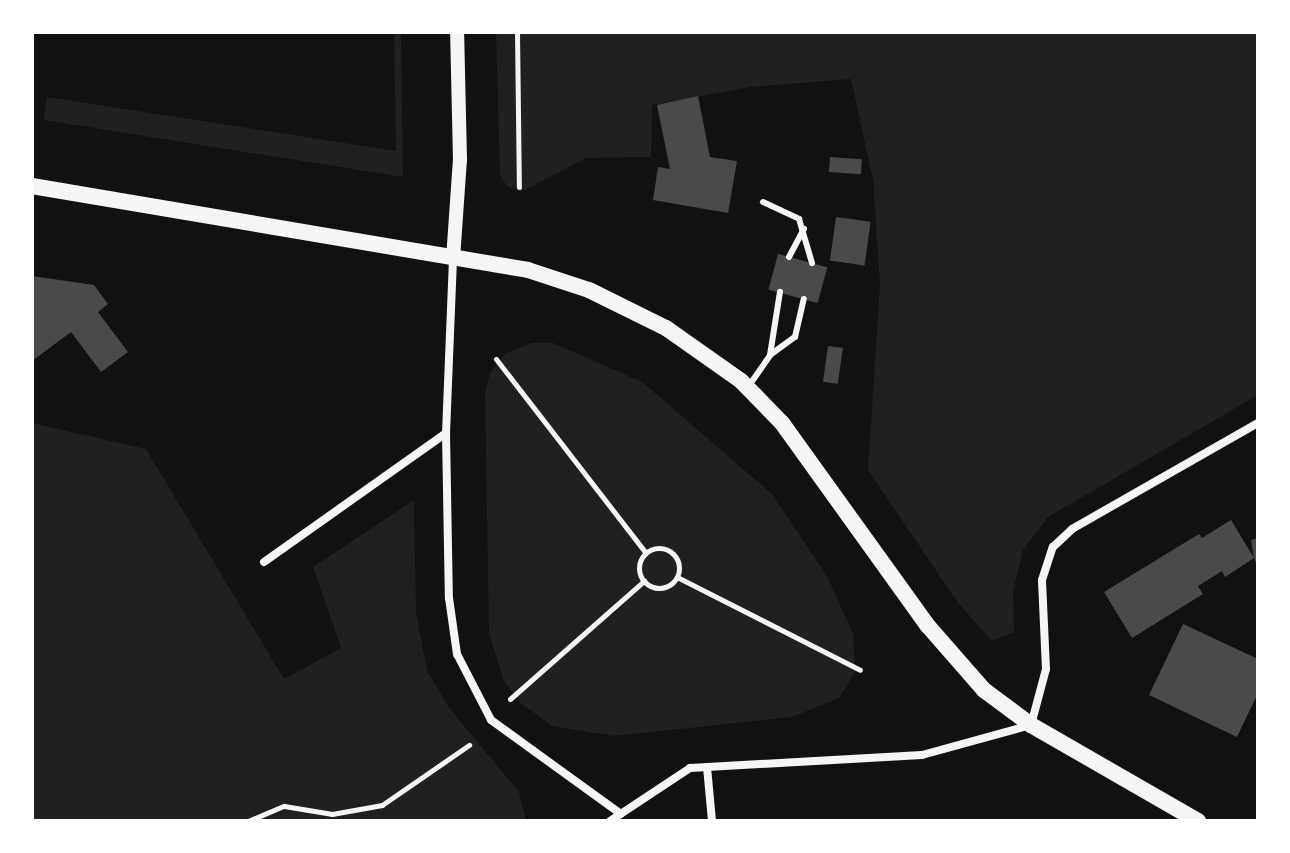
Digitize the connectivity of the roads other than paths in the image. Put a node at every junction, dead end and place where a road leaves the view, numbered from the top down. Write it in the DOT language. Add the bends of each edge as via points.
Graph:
graph roads {
  1 [pos="457,32"];
  2 [pos="32,186"];
  3 [pos="763,202"];
  4 [pos="804,229"];
  5 [pos="789,257"];
  6 [pos="453,259"];
  7 [pos="812,263"];
  8 [pos="780,292"];
  9 [pos="804,299"];
  10 [pos="770,355"];
  11 [pos="748,387"];
  12 [pos="1258,423"];
  13 [pos="446,433"];
  14 [pos="264,562"];
  15 [pos="1031,725"];
  16 [pos="707,767"];
  17 [pos="621,814"];
  18 [pos="1177,816"];
  19 [pos="610,821"];
  20 [pos="712,821"];
  21 [pos="1198,821"];
  1 -- 6 [label="street" via="460,160"];
  2 -- 6 [label="main road"];
  3 -- 4 [label="lane" via="790,212"];
  4 -- 5 [label="lane"];
  4 -- 7 [label="lane"];
  6 -- 11 [label="main road" via="528,270 589,290 687,340"];
  6 -- 13 [label="street"];
  8 -- 10 [label="lane"];
  9 -- 10 [label="lane" via="795,337"];
  10 -- 11 [label="lane"];
  11 -- 15 [label="main road" via="819,471 945,649 984,690"];
  12 -- 15 [label="street" via="1072,529 1053,547 1042,580 1045,679"];
  13 -- 14 [label="street"];
  13 -- 17 [label="street" via="450,616 468,682 505,732"];
  15 -- 16 [label="street" via="922,755"];
  15 -- 18 [label="main road"];
  16 -- 17 [label="street" via="690,768"];
  16 -- 20 [label="street"];
  17 -- 19 [label="street"];
  18 -- 21 [label="main road"];
}
